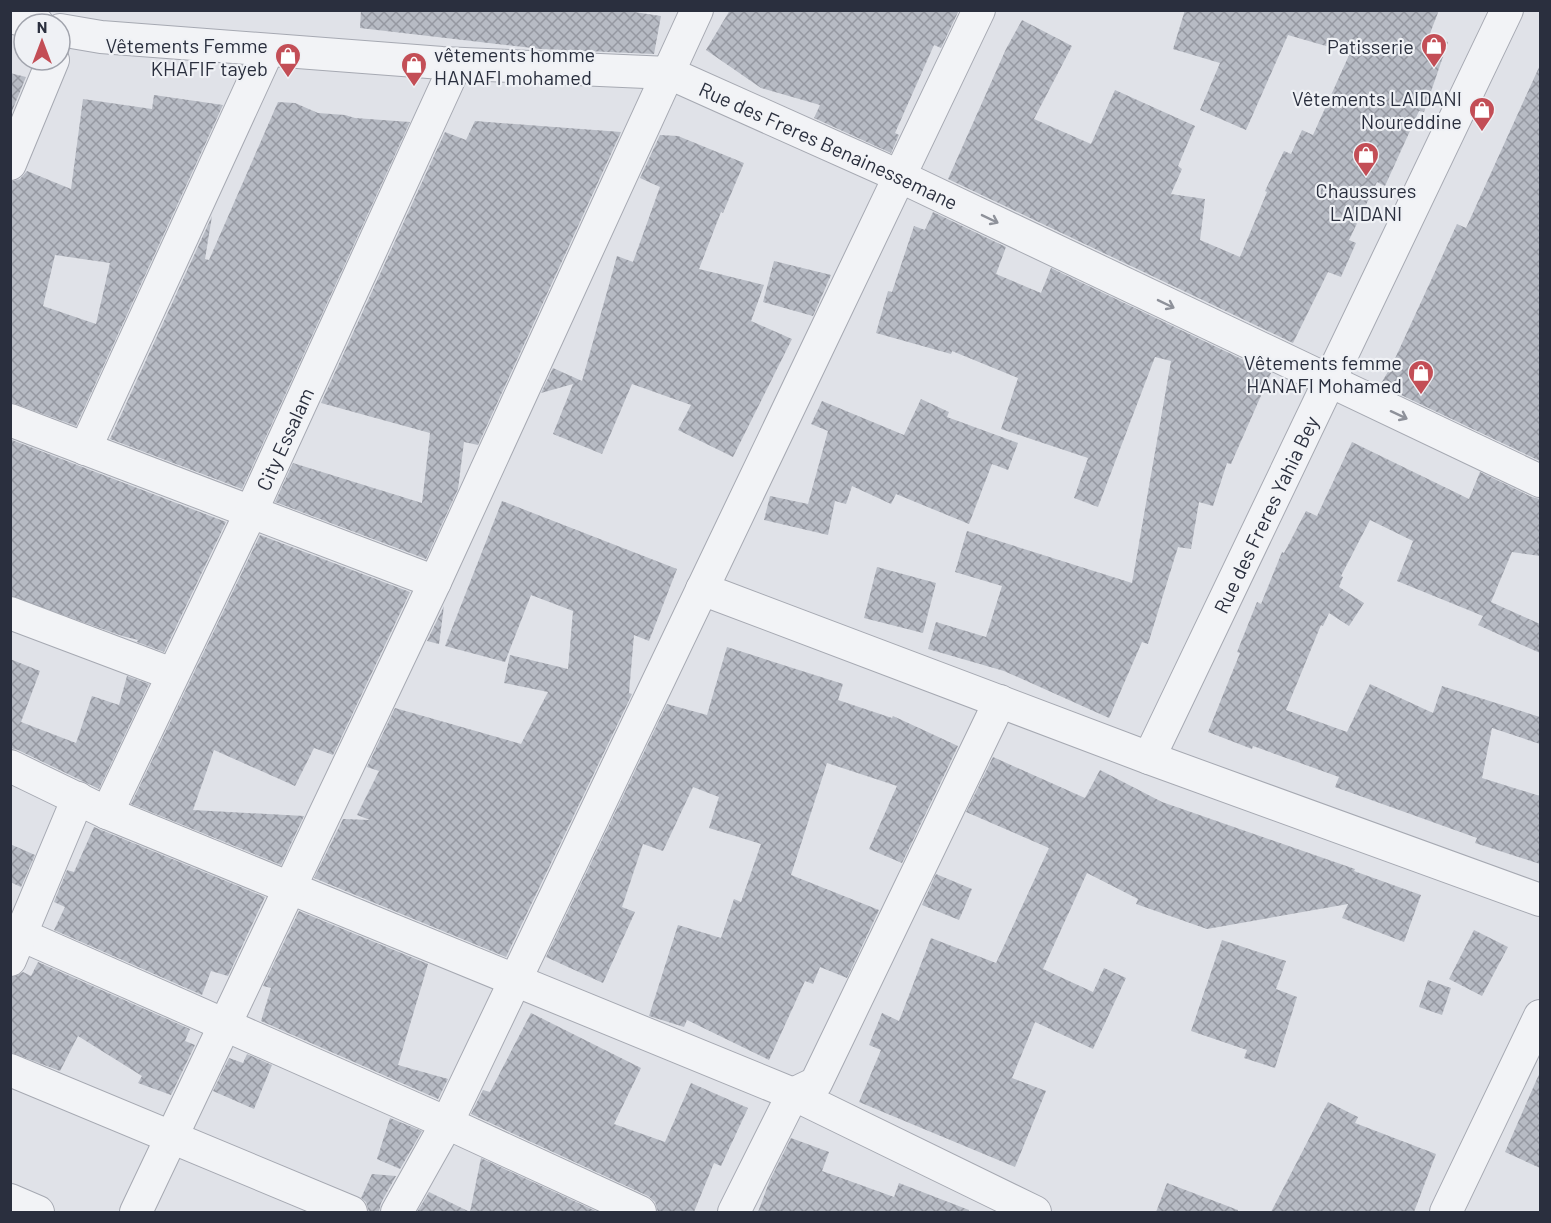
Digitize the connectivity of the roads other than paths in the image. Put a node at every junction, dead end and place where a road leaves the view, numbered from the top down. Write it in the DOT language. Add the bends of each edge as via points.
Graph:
graph roads {
  1 [pos="697,10"];
  2 [pos="979,10"];
  3 [pos="1507,10"];
  4 [pos="72,31"];
  5 [pos="268,50"];
  6 [pos="456,64"];
  7 [pos="49,72"];
  8 [pos="669,73"];
  9 [pos="10,164"];
  10 [pos="899,176"];
  11 [pos="1329,382"];
  12 [pos="10,420"];
  13 [pos="86,449"];
  14 [pos="1540,481"];
  15 [pos="250,512"];
  16 [pos="435,582"];
  17 [pos="702,589"];
  18 [pos="10,613"];
  19 [pos="172,674"];
  20 [pos="1000,701"];
  21 [pos="1149,758"];
  22 [pos="10,766"];
  23 [pos="78,798"];
  24 [pos="107,813"];
  25 [pos="289,888"];
  26 [pos="1540,900"];
  27 [pos="14,941"];
  28 [pos="515,981"];
  29 [pos="1540,1016"];
  30 [pos="224,1025"];
  31 [pos="10,1070"];
  32 [pos="793,1094"];
  33 [pos="447,1123"];
  34 [pos="173,1137"];
  35 [pos="10,1200"];
  36 [pos="38,1212"];
  37 [pos="136,1212"];
  38 [pos="351,1212"];
  39 [pos="397,1212"];
  40 [pos="640,1212"];
  41 [pos="734,1212"];
  42 [pos="1035,1212"];
  43 [pos="1446,1212"];
  1 -- 8 [label="street"];
  2 -- 10 [label="street"];
  3 -- 11 [label="street, Rue des Freres Yahia Bey"];
  4 -- 5 [label="street, Rue des Freres Benainessemane" via="101,37"];
  5 -- 6 [label="street, Rue des Freres Benainessemane"];
  5 -- 13 [label="street"];
  6 -- 8 [label="street, Rue des Freres Benainessemane"];
  6 -- 15 [label="street, City Essalam"];
  7 -- 9 [label="street"];
  8 -- 10 [label="street, Rue des Freres Benainessemane"];
  8 -- 16 [label="street"];
  10 -- 11 [label="street, Rue des Freres Benainessemane, one-way"];
  10 -- 17 [label="street"];
  11 -- 14 [label="street, Rue des Freres Benainessemane, one-way"];
  11 -- 21 [label="street, Rue des Freres Yahia Bey"];
  12 -- 13 [label="street"];
  13 -- 15 [label="street"];
  15 -- 16 [label="street"];
  15 -- 19 [label="street, City Essalam"];
  16 -- 25 [label="street"];
  17 -- 20 [label="street"];
  17 -- 28 [label="street"];
  18 -- 19 [label="street"];
  19 -- 24 [label="street, City Essalam"];
  20 -- 21 [label="street"];
  20 -- 32 [label="street" via="816,1083"];
  21 -- 26 [label="street"];
  22 -- 23 [label="street"];
  23 -- 24 [label="street"];
  23 -- 27 [label="street"];
  24 -- 25 [label="street"];
  25 -- 28 [label="street"];
  25 -- 30 [label="street"];
  27 -- 30 [label="street"];
  28 -- 32 [label="street"];
  28 -- 33 [label="street"];
  29 -- 43 [label="street"];
  30 -- 33 [label="street"];
  30 -- 34 [label="street"];
  31 -- 34 [label="street"];
  32 -- 41 [label="street"];
  32 -- 42 [label="street"];
  33 -- 39 [label="street"];
  33 -- 40 [label="street"];
  34 -- 37 [label="street"];
  34 -- 38 [label="street"];
  35 -- 36 [label="street"];
}
